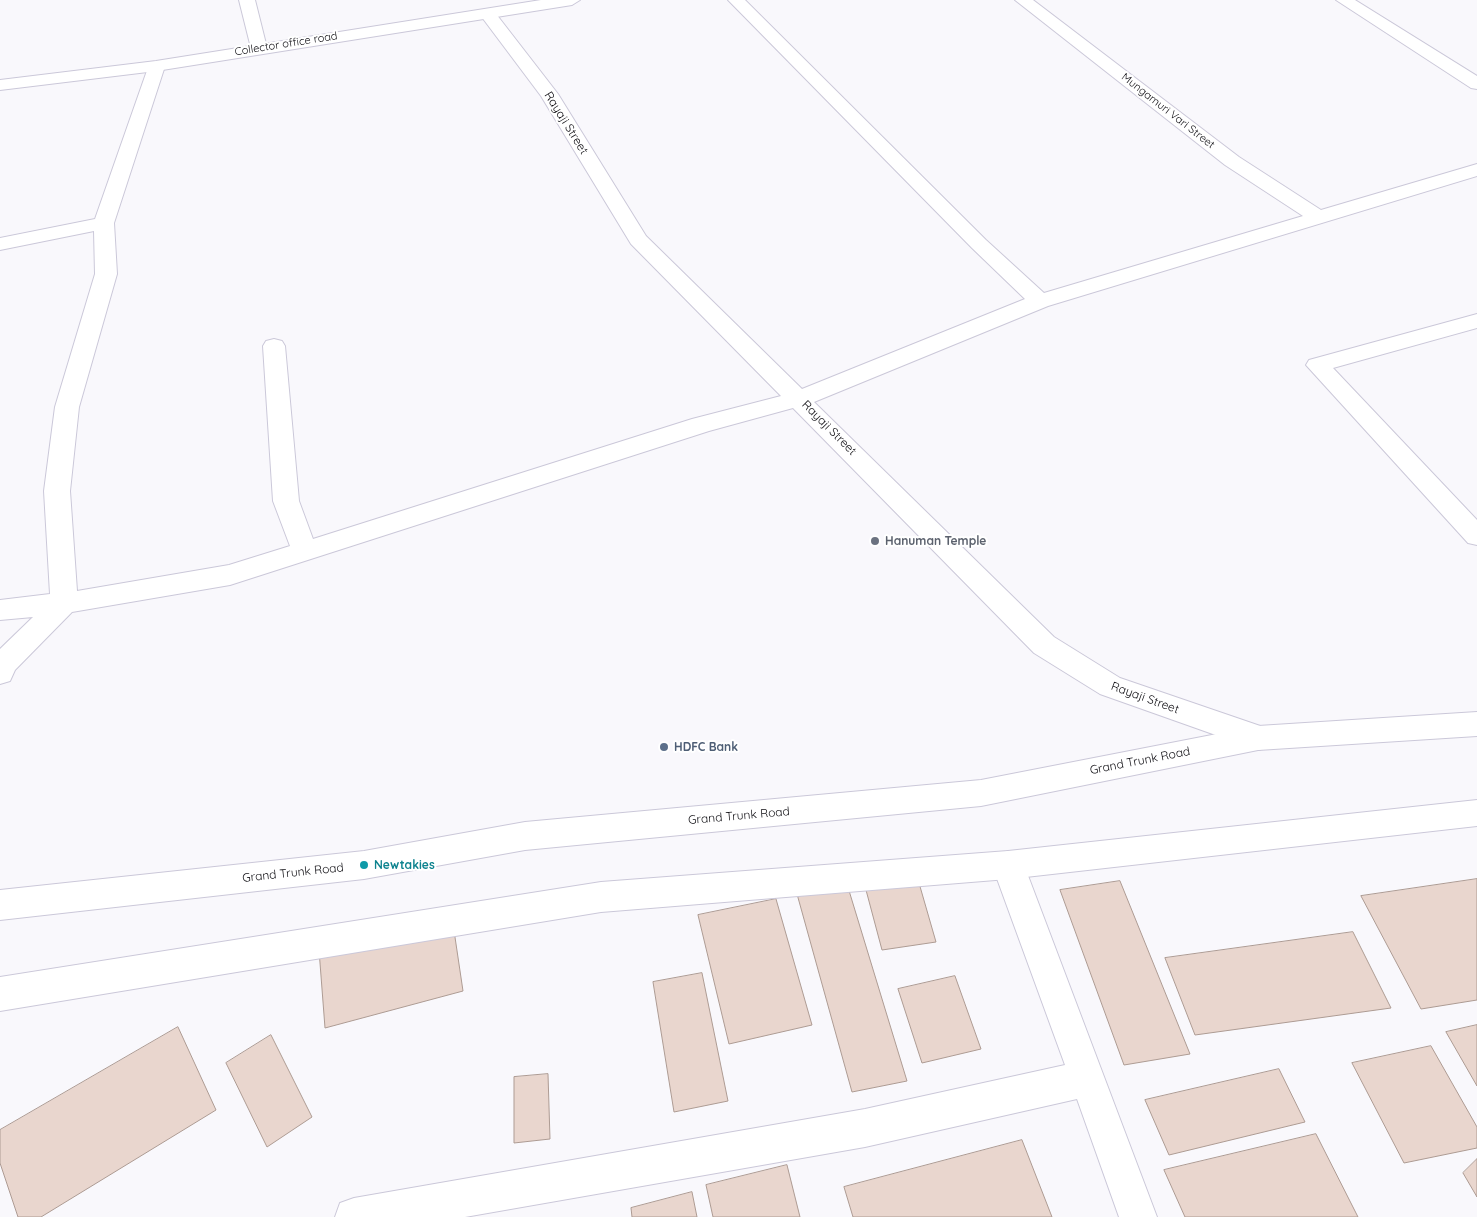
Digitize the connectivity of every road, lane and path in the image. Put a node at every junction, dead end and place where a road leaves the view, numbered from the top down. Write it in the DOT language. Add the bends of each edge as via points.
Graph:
graph roads {
  1 [pos="247,0"];
  2 [pos="572,0"];
  3 [pos="736,0"];
  4 [pos="1023,0"];
  5 [pos="1344,0"];
  6 [pos="487,13"];
  7 [pos="259,48"];
  8 [pos="156,66"];
  9 [pos="1477,84"];
  10 [pos="0,85"];
  11 [pos="1477,170"];
  12 [pos="1318,217"];
  13 [pos="104,223"];
  14 [pos="0,244"];
  15 [pos="1040,301"];
  16 [pos="1477,321"];
  17 [pos="274,346"];
  18 [pos="799,398"];
  19 [pos="1477,536"];
  20 [pos="305,551"];
  21 [pos="64,603"];
  22 [pos="0,610"];
  23 [pos="0,674"];
  24 [pos="1477,724"];
  25 [pos="1258,738"];
  26 [pos="1477,813"];
  27 [pos="1008,864"];
  28 [pos="0,905"];
  29 [pos="0,994"];
  30 [pos="1088,1078"];
  31 [pos="354,1217"];
  32 [pos="1138,1217"];
  1 -- 7 [label="street"];
  2 -- 6 [label="street, Collector office road"];
  3 -- 15 [label="street"];
  4 -- 12 [label="street, Mungamuri Vari Street" via="1232,161"];
  5 -- 9 [label="street"];
  6 -- 7 [label="street, Collector office road"];
  6 -- 18 [label="street, Rayaji Street" via="549,94 638,240"];
  7 -- 8 [label="street, Collector office road"];
  8 -- 10 [label="street, Collector office road"];
  8 -- 13 [label="street"];
  11 -- 12 [label="street"];
  12 -- 15 [label="street"];
  13 -- 14 [label="street"];
  13 -- 21 [label="street" via="106,274 67,407 57,491"];
  15 -- 18 [label="street"];
  16 -- 19 [label="street" via="1317,365"];
  17 -- 20 [label="street" via="286,501"];
  18 -- 20 [label="street" via="701,425"];
  18 -- 25 [label="street, Rayaji Street" via="1044,645 1110,686"];
  20 -- 21 [label="street" via="230,575"];
  21 -- 22 [label="street"];
  21 -- 23 [label="street" via="1,666"];
  24 -- 25 [label="street, Grand Trunk Road"];
  25 -- 28 [label="street, Grand Trunk Road" via="981,793 525,836 364,865"];
  26 -- 27 [label="street"];
  27 -- 29 [label="street" via="601,897"];
  27 -- 30 [label="street"];
  30 -- 31 [label="street" via="865,1128"];
  30 -- 32 [label="street"];
}
